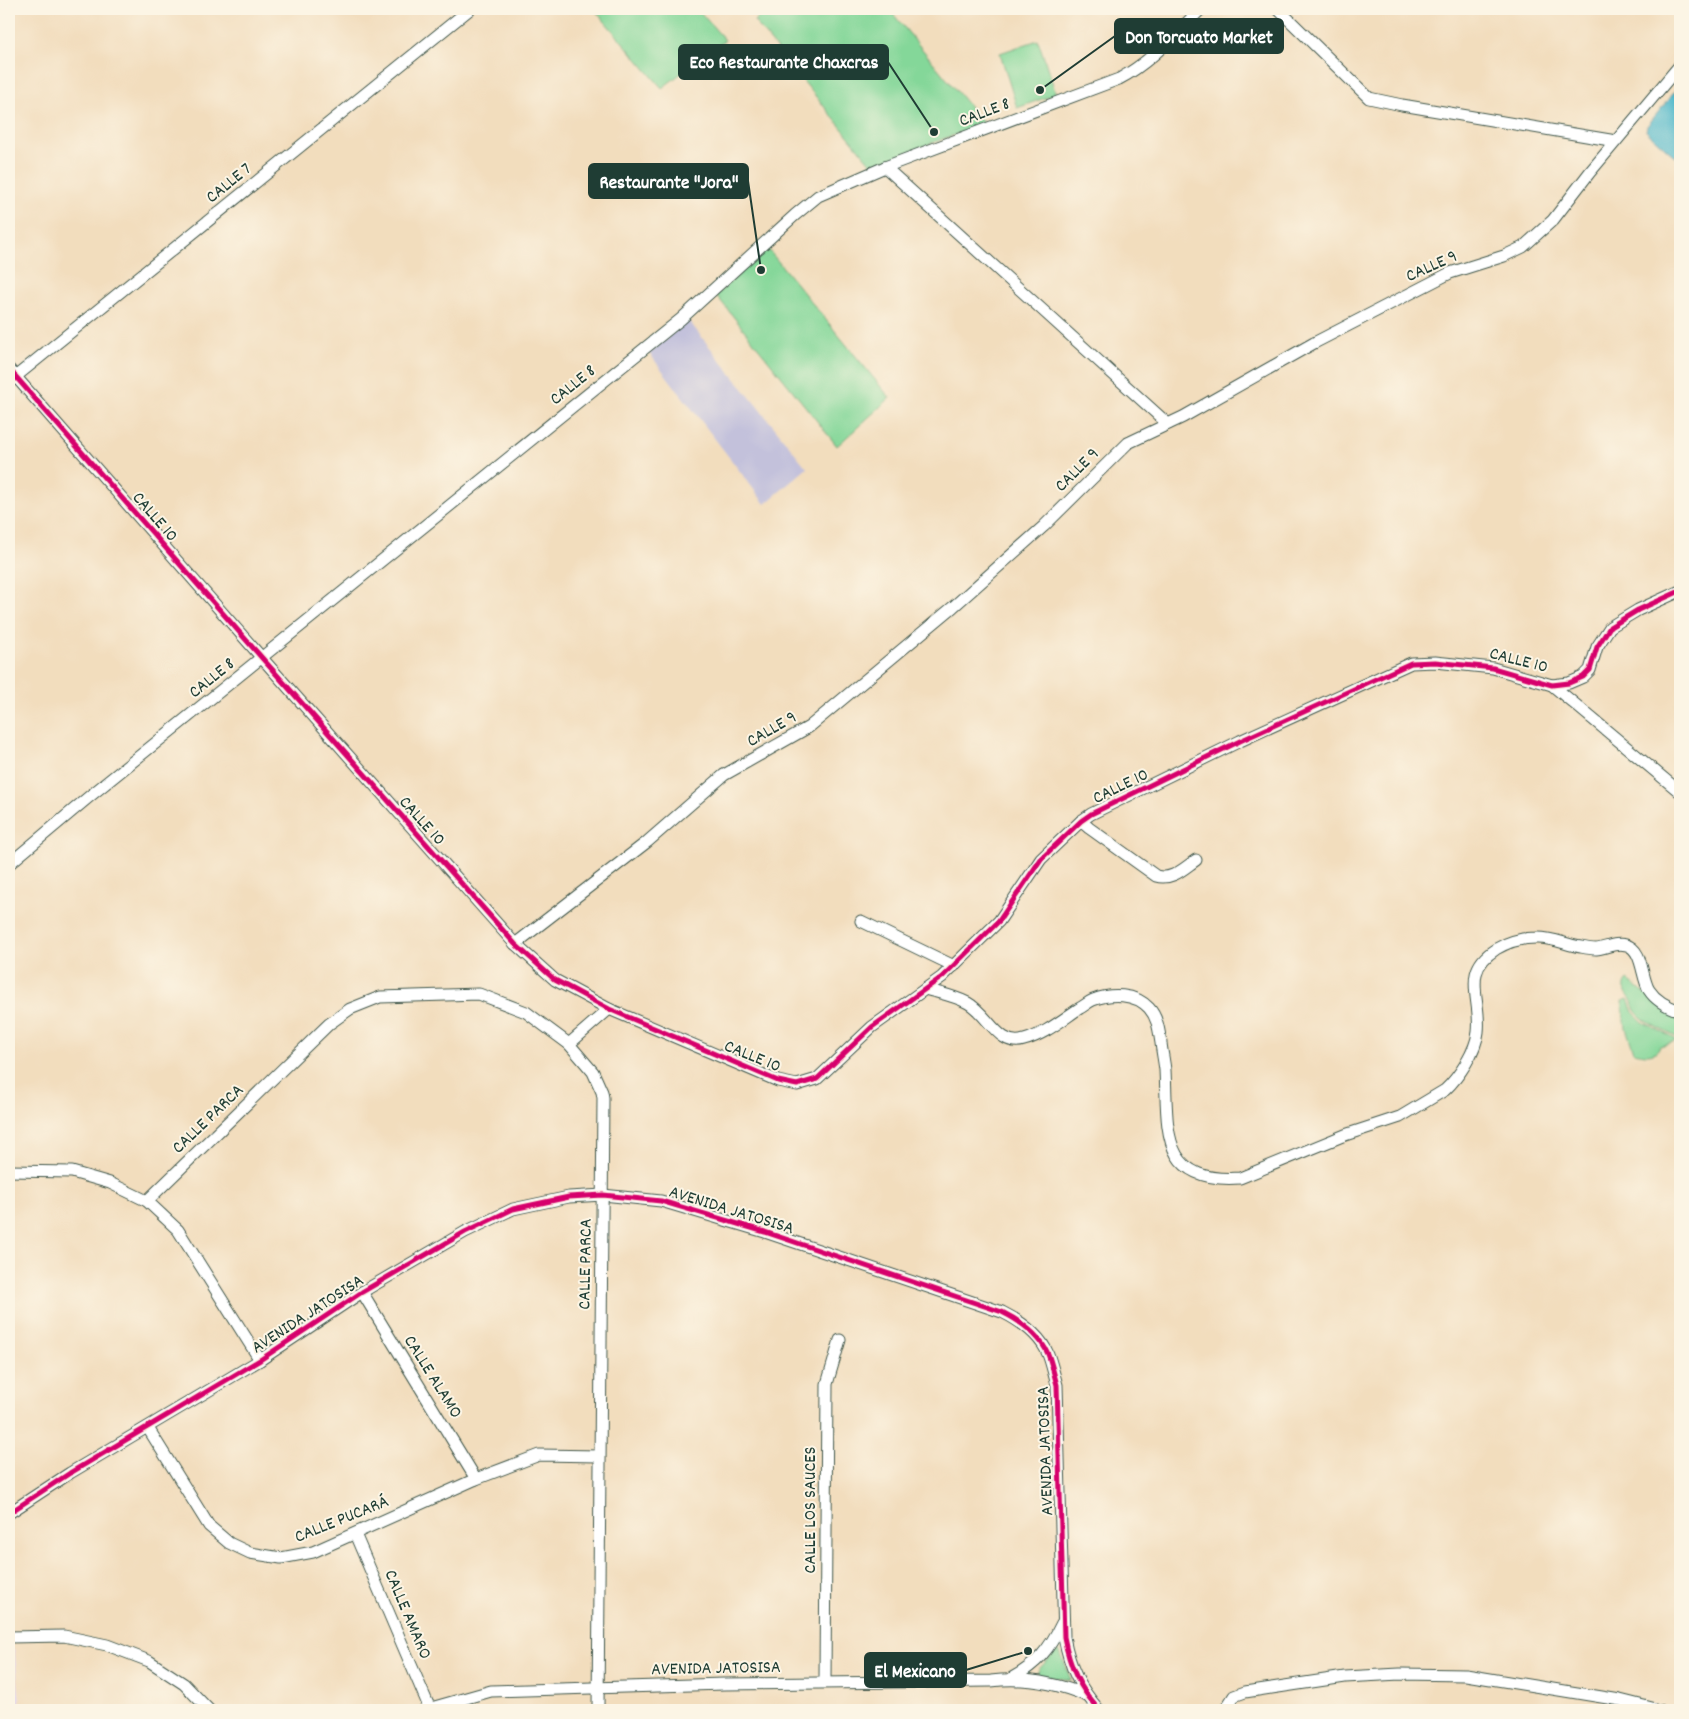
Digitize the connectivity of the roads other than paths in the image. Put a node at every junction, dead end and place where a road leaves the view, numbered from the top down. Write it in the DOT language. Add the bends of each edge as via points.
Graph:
graph roads {
  1 [pos="470,9"];
  2 [pos="1200,9"];
  3 [pos="1278,9"];
  4 [pos="1680,65"];
  5 [pos="1616,141"];
  6 [pos="885,167"];
  7 [pos="11,376"];
  8 [pos="1168,424"];
  9 [pos="1680,591"];
  10 [pos="262,658"];
  11 [pos="1552,685"];
  12 [pos="1680,792"];
  13 [pos="1081,821"];
  14 [pos="1196,860"];
  15 [pos="9,864"];
  16 [pos="861,921"];
  17 [pos="515,944"];
  18 [pos="954,966"];
  19 [pos="925,989"];
  20 [pos="609,1009"];
  21 [pos="1680,1011"];
  22 [pos="569,1044"];
  23 [pos="9,1171"];
  24 [pos="603,1195"];
  25 [pos="147,1201"];
  26 [pos="362,1292"];
  27 [pos="840,1340"];
  28 [pos="260,1360"];
  29 [pos="148,1428"];
  30 [pos="599,1456"];
  31 [pos="476,1479"];
  32 [pos="9,1513"];
  33 [pos="355,1534"];
  34 [pos="1063,1622"];
  35 [pos="9,1637"];
  36 [pos="1012,1678"];
  37 [pos="825,1682"];
  38 [pos="598,1687"];
  39 [pos="1087,1696"];
  40 [pos="209,1710"];
  41 [pos="427,1710"];
  42 [pos="598,1710"];
  43 [pos="1099,1710"];
  44 [pos="1225,1710"];
  45 [pos="1660,1710"];
  1 -- 7 [label="street, CALLE 7"];
  2 -- 6 [label="street, CALLE 8" via="1147,61 1118,79"];
  3 -- 5 [label="street" via="1369,98"];
  4 -- 5 [label="street, CALLE 9"];
  5 -- 8 [label="street, CALLE 9" via="1553,220 1522,247 1450,273"];
  6 -- 8 [label="street"];
  6 -- 10 [label="street, CALLE 8" via="828,190 807,204 681,319"];
  7 -- 10 [label="street, CALLE 10"];
  8 -- 17 [label="street, CALLE 9" via="1143,435 1118,452 1044,526 953,607 809,727 724,775 647,842"];
  9 -- 11 [label="street, CALLE 10" via="1638,610 1610,628 1597,648 1590,670 1583,677"];
  10 -- 15 [label="street, CALLE 8"];
  10 -- 17 [label="street, CALLE 10"];
  11 -- 12 [label="street"];
  11 -- 13 [label="street, CALLE 10" via="1493,668 1411,663 1240,741"];
  13 -- 14 [label="street" via="1156,876 1170,877"];
  13 -- 18 [label="street, CALLE 10" via="1041,859 999,921"];
  16 -- 18 [label="street"];
  17 -- 20 [label="street, CALLE 10" via="554,980"];
  18 -- 19 [label="street, CALLE 10"];
  19 -- 20 [label="street, CALLE 10" via="872,1027 816,1079 797,1084 778,1081"];
  19 -- 21 [label="street" via="967,1003 977,1009 1000,1035 1016,1042 1039,1034 1092,1000 1117,995 1130,996 1142,1002 1158,1024 1165,1068 1167,1127 1174,1150 1189,1169 1224,1179 1240,1178 1345,1135 1400,1117 1450,1085 1477,1041 1476,971 1485,956 1501,946 1537,938 1596,949 1628,945 1640,959 1650,991"];
  20 -- 22 [label="street"];
  22 -- 24 [label="street, CALLE PARCA" via="593,1072 602,1092"];
  22 -- 25 [label="street, CALLE PARCA" via="526,1012 479,994 380,997 350,1009 329,1024"];
  23 -- 25 [label="street" via="72,1172 110,1183"];
  24 -- 26 [label="street, AVENIDA JATOSISA" via="569,1197 513,1209 465,1232"];
  24 -- 30 [label="street, CALLE PARCA"];
  24 -- 34 [label="street, AVENIDA JATOSISA" via="661,1201 775,1235 1002,1312 1018,1320 1040,1340 1048,1354 1056,1385"];
  25 -- 28 [label="street" via="178,1230"];
  26 -- 28 [label="street, AVENIDA JATOSISA"];
  26 -- 31 [label="street, CALLE ALAMO"];
  27 -- 37 [label="street, CALLE LOS SAUCES" via="827,1384"];
  28 -- 29 [label="street, AVENIDA JATOSISA"];
  29 -- 32 [label="street, AVENIDA JATOSISA"];
  29 -- 33 [label="street, CALLE PUCARÁ" via="209,1526 229,1543 250,1553 281,1558 313,1552"];
  30 -- 31 [label="street, CALLE PUCARÁ" via="539,1455"];
  30 -- 38 [label="street, CALLE PARCA"];
  31 -- 33 [label="street, CALLE PUCARÁ"];
  33 -- 41 [label="street, CALLE AMARO"];
  34 -- 36 [label="street, AVENIDA JATOSISA" via="1043,1656"];
  34 -- 39 [label="street, AVENIDA JATOSISA" via="1072,1668"];
  35 -- 40 [label="street" via="64,1636 107,1645 149,1661 184,1684"];
  36 -- 37 [label="street, AVENIDA JATOSISA"];
  36 -- 39 [label="street, AVENIDA JATOSISA" via="1050,1682"];
  37 -- 38 [label="street, AVENIDA JATOSISA"];
  38 -- 41 [label="street, AVENIDA JATOSISA" via="491,1691"];
  38 -- 42 [label="street, CALLE PARCA"];
  39 -- 43 [label="street, AVENIDA JATOSISA"];
  44 -- 45 [label="street" via="1234,1696 1245,1692 1346,1677 1400,1674 1466,1675 1620,1700"];
}
